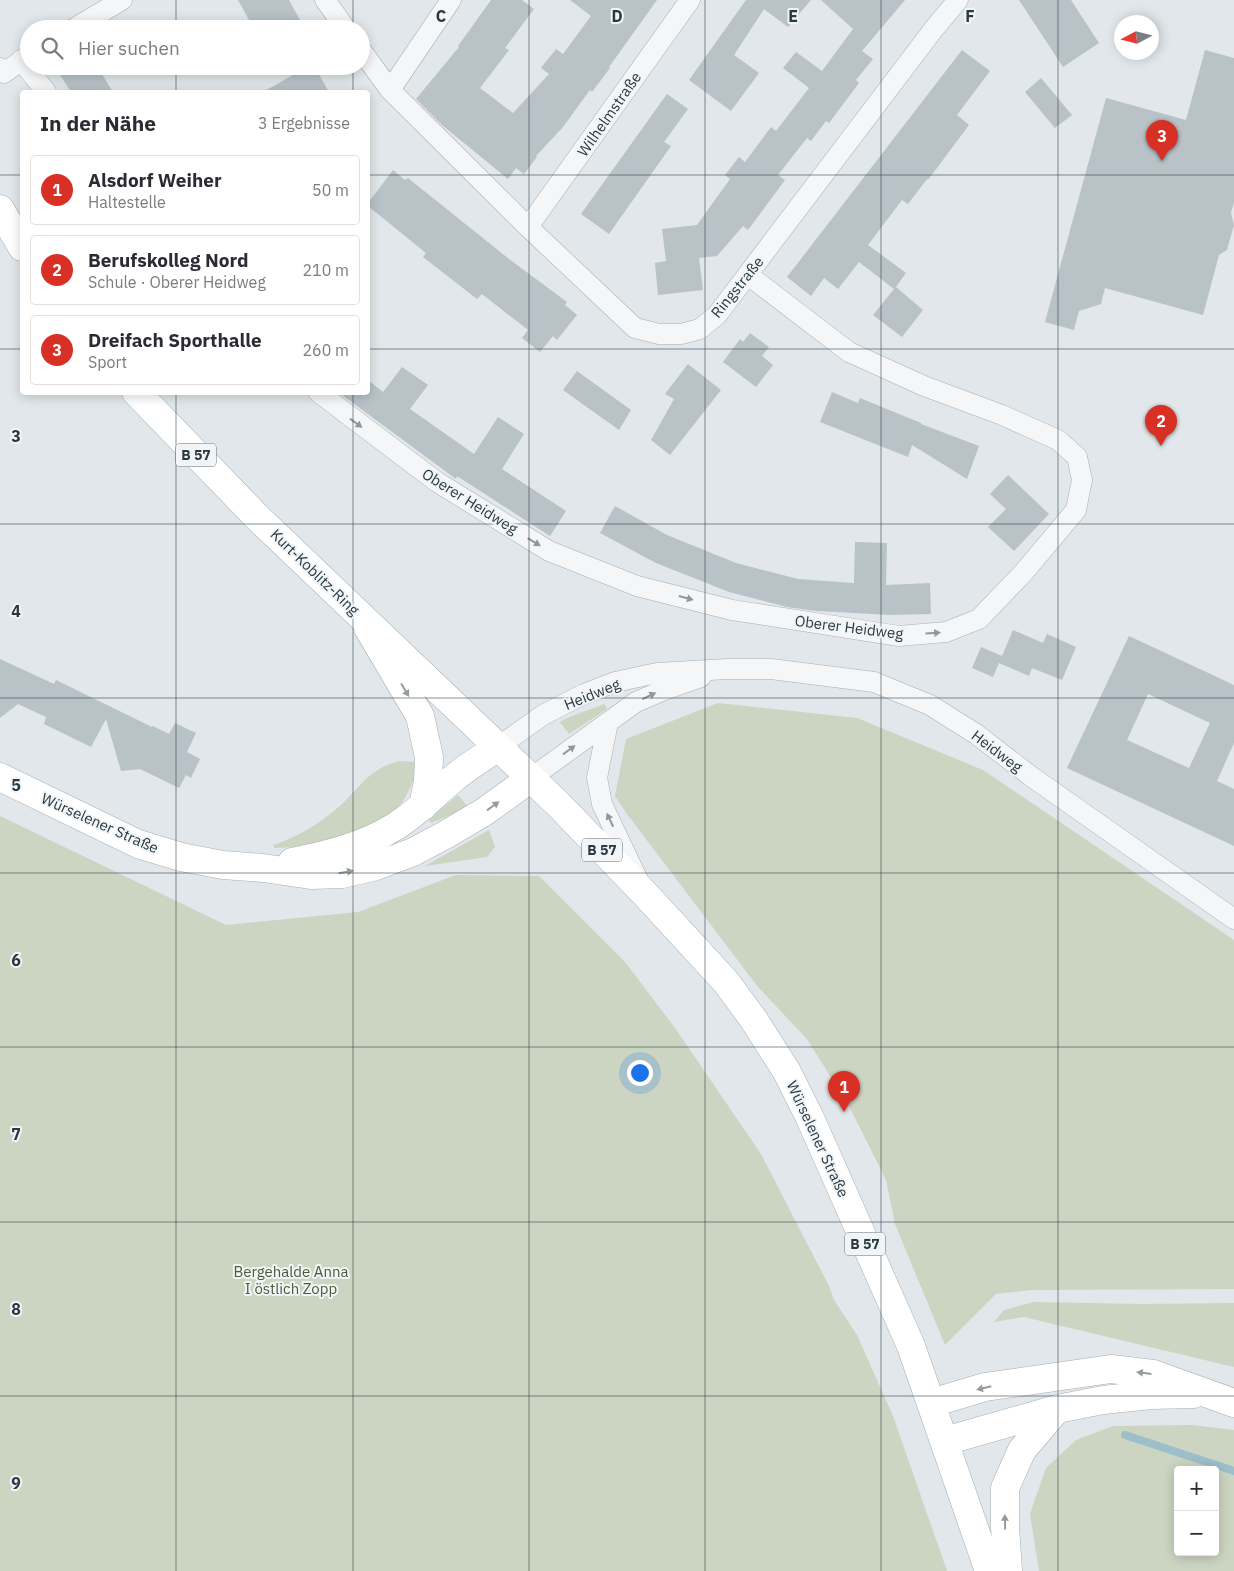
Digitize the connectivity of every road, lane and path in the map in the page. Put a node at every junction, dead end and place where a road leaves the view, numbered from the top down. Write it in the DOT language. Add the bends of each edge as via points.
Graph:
graph roads {
  1 [pos="122,0"];
  2 [pos="325,0"];
  3 [pos="452,0"];
  4 [pos="690,0"];
  5 [pos="958,0"];
  6 [pos="88,20"];
  7 [pos="339,20"];
  8 [pos="20,60"];
  9 [pos="370,62"];
  10 [pos="2,71"];
  11 [pos="36,75"];
  12 [pos="45,90"];
  13 [pos="390,90"];
  14 [pos="0,209"];
  15 [pos="528,227"];
  16 [pos="0,233"];
  17 [pos="20,244"];
  18 [pos="20,256"];
  19 [pos="748,275"];
  20 [pos="139,395"];
  21 [pos="322,395"];
  22 [pos="362,618"];
  23 [pos="727,669"];
  24 [pos="608,722"];
  25 [pos="498,747"];
  26 [pos="0,777"];
  27 [pos="531,778"];
  28 [pos="423,806"];
  29 [pos="263,868"];
  30 [pos="646,895"];
  31 [pos="1234,919"];
  32 [pos="1207,1394"];
  33 [pos="1234,1403"];
  34 [pos="932,1404"];
  35 [pos="1057,1409"];
  36 [pos="945,1441"];
  37 [pos="989,1571"];
  38 [pos="1008,1571"];
  1 -- 6 [label="street"];
  2 -- 7 [label="street"];
  3 -- 13 [label="street"];
  4 -- 15 [label="street, Wilhelmstraße"];
  5 -- 19 [label="street, Ringstraße"];
  8 -- 10 [label="street"];
  9 -- 13 [label="street, Ringstraße"];
  11 -- 12 [label="street"];
  13 -- 15 [label="street, Ringstraße"];
  14 -- 17 [label="main road"];
  15 -- 19 [label="street, Ringstraße" via="635,328 660,334 681,334 700,329 717,315"];
  16 -- 18 [label="main road"];
  21 -- 19 [label="street, Oberer Heidweg, one-way" via="437,482 549,551 638,586 732,610 899,636 946,632 979,619 1076,510 1082,480 1077,457 1058,440 849,352"];
  20 -- 22 [label="main road, Kurt-Koblitz-Ring / B 57" via="257,517"];
  22 -- 25 [label="main road, Kurt-Koblitz-Ring / B 57"];
  22 -- 28 [label="main road, one-way" via="420,716 429,757"];
  24 -- 23 [label="street, Heidweg, one-way" via="636,702"];
  23 -- 25 [label="street, Heidweg" via="657,673 615,682 543,715"];
  23 -- 31 [label="street, Heidweg" via="771,669 874,682 930,705 976,734"];
  27 -- 24 [label="street, Heidweg, one-way"];
  30 -- 24 [label="street, one-way" via="602,804 598,778"];
  25 -- 27 [label="main road, Würselener Straße / B 57"];
  25 -- 28 [label="main road, Würselener Straße"];
  26 -- 29 [label="main road, Würselener Straße" via="138,844 223,865"];
  29 -- 27 [label="main road, Würselener Straße, one-way" via="342,874 376,866 445,835"];
  27 -- 30 [label="main road, Würselener Straße / B 57"];
  28 -- 29 [label="main road, Würselener Straße" via="396,826 365,842 325,856"];
  30 -- 34 [label="main road, Würselener Straße / B 57" via="726,982 787,1072 910,1346"];
  32 -- 33 [label="main road"];
  32 -- 34 [label="main road, one-way" via="1153,1374 1111,1369 985,1387"];
  32 -- 35 [label="main road" via="1103,1400"];
  34 -- 36 [label="main road, Würselener Straße / B 57"];
  35 -- 36 [label="main road"];
  38 -- 35 [label="main road, one-way" via="1005,1488 1022,1450"];
  36 -- 37 [label="main road, Würselener Straße / B 57"];
}
